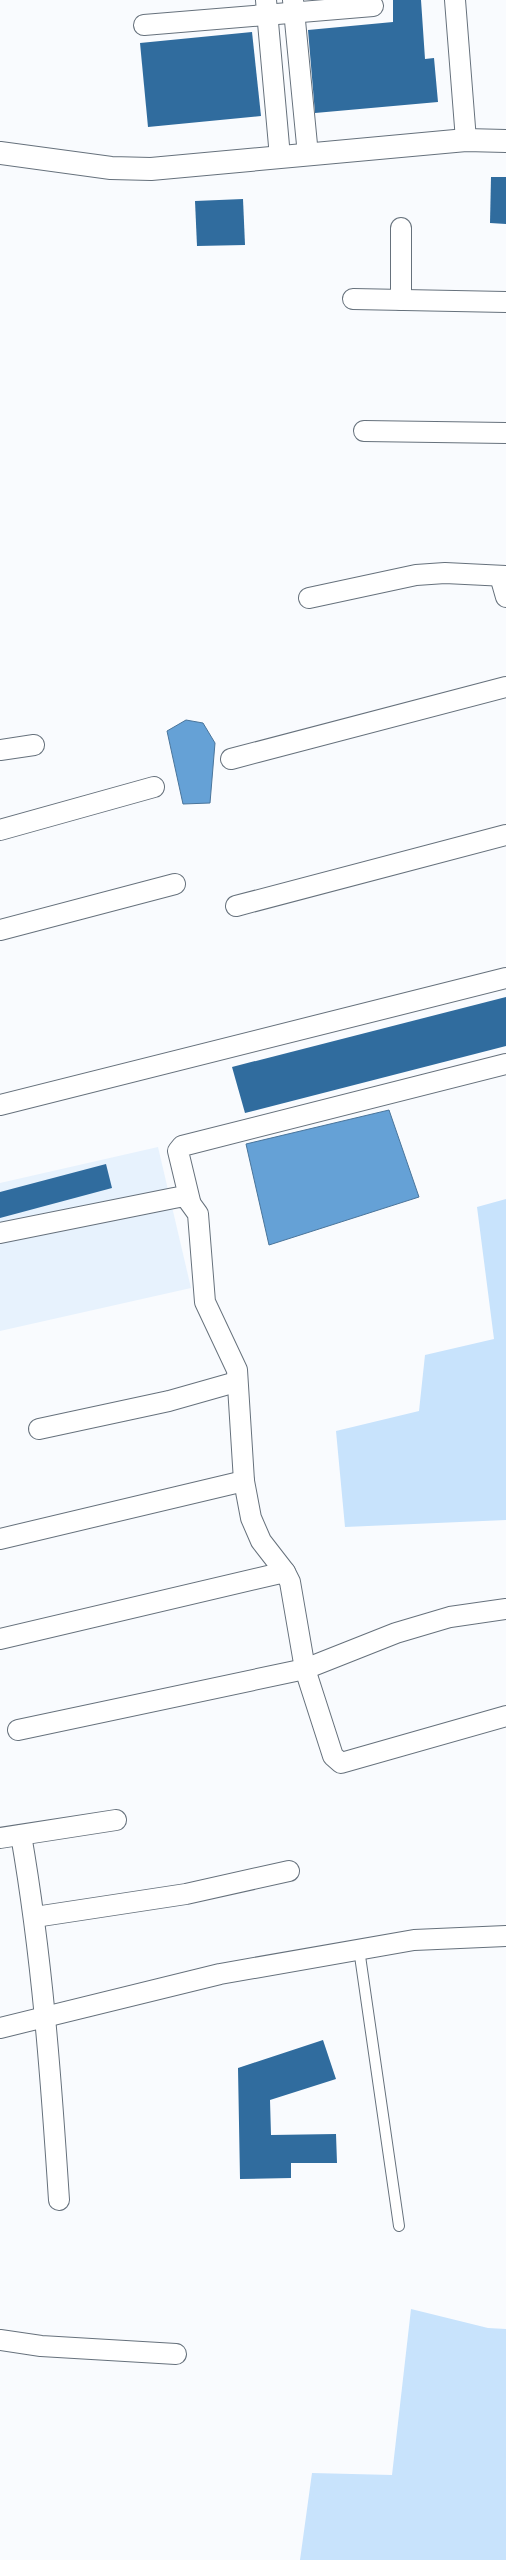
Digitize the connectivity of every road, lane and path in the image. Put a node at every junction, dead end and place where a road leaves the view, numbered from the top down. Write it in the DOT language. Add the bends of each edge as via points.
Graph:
graph roads {
  1 [pos="454,0"];
  2 [pos="294,6"];
  3 [pos="373,6"];
  4 [pos="267,8"];
  5 [pos="144,25"];
  6 [pos="466,140"];
  7 [pos="506,141"];
  8 [pos="0,154"];
  9 [pos="308,154"];
  10 [pos="280,157"];
  11 [pos="401,228"];
  12 [pos="352,299"];
  13 [pos="401,300"];
  14 [pos="506,302"];
  15 [pos="364,431"];
  16 [pos="506,433"];
  17 [pos="503,576"];
  18 [pos="506,597"];
  19 [pos="310,598"];
  20 [pos="506,687"];
  21 [pos="34,745"];
  22 [pos="0,750"];
  23 [pos="231,760"];
  24 [pos="154,787"];
  25 [pos="0,830"];
  26 [pos="506,835"];
  27 [pos="175,884"];
  28 [pos="236,906"];
  29 [pos="0,930"];
  30 [pos="506,978"];
  31 [pos="506,1064"];
  32 [pos="0,1105"];
  33 [pos="190,1201"];
  34 [pos="0,1233"];
  35 [pos="236,1382"];
  36 [pos="39,1429"];
  37 [pos="244,1481"];
  38 [pos="0,1539"];
  39 [pos="285,1572"];
  40 [pos="506,1609"];
  41 [pos="0,1639"];
  42 [pos="305,1669"];
  43 [pos="506,1716"];
  44 [pos="18,1730"];
  45 [pos="116,1820"];
  46 [pos="21,1835"];
  47 [pos="0,1838"];
  48 [pos="289,1871"];
  49 [pos="35,1917"];
  50 [pos="506,1936"];
  51 [pos="359,1950"];
  52 [pos="46,2015"];
  53 [pos="0,2028"];
  54 [pos="59,2200"];
  55 [pos="399,2226"];
  56 [pos="0,2340"];
  57 [pos="176,2354"];
  1 -- 6 [label="street"];
  2 -- 3 [label="street"];
  2 -- 4 [label="street"];
  2 -- 9 [label="street"];
  4 -- 5 [label="street"];
  4 -- 10 [label="street"];
  6 -- 7 [label="street"];
  6 -- 9 [label="street"];
  8 -- 10 [label="street" via="111,168 151,169"];
  9 -- 10 [label="street"];
  11 -- 13 [label="street"];
  12 -- 13 [label="street"];
  13 -- 14 [label="street"];
  15 -- 16 [label="street"];
  17 -- 18 [label="street"];
  17 -- 19 [label="street" via="446,573 416,575"];
  20 -- 23 [label="street"];
  21 -- 22 [label="street"];
  24 -- 25 [label="street"];
  26 -- 28 [label="street"];
  27 -- 29 [label="street"];
  30 -- 32 [label="street"];
  31 -- 33 [label="street" via="182,1146 178,1151"];
  33 -- 34 [label="street" via="185,1196"];
  33 -- 35 [label="street" via="198,1214 205,1302 232,1356 237,1370"];
  35 -- 36 [label="street" via="169,1401"];
  35 -- 37 [label="street"];
  37 -- 38 [label="street"];
  37 -- 39 [label="street" via="250,1518 255,1530"];
  39 -- 41 [label="street"];
  39 -- 42 [label="street" via="290,1582"];
  40 -- 42 [label="street" via="450,1617 396,1633"];
  42 -- 43 [label="street" via="333,1756 339,1763"];
  42 -- 44 [label="street"];
  45 -- 46 [label="street"];
  46 -- 47 [label="street"];
  46 -- 49 [label="street"];
  48 -- 49 [label="street" via="186,1894"];
  49 -- 52 [label="street"];
  50 -- 51 [label="street" via="414,1940"];
  51 -- 52 [label="street" via="220,1974"];
  51 -- 55 [label="lane"];
  52 -- 53 [label="street"];
  52 -- 54 [label="street"];
  56 -- 57 [label="street" via="41,2346"];
}
